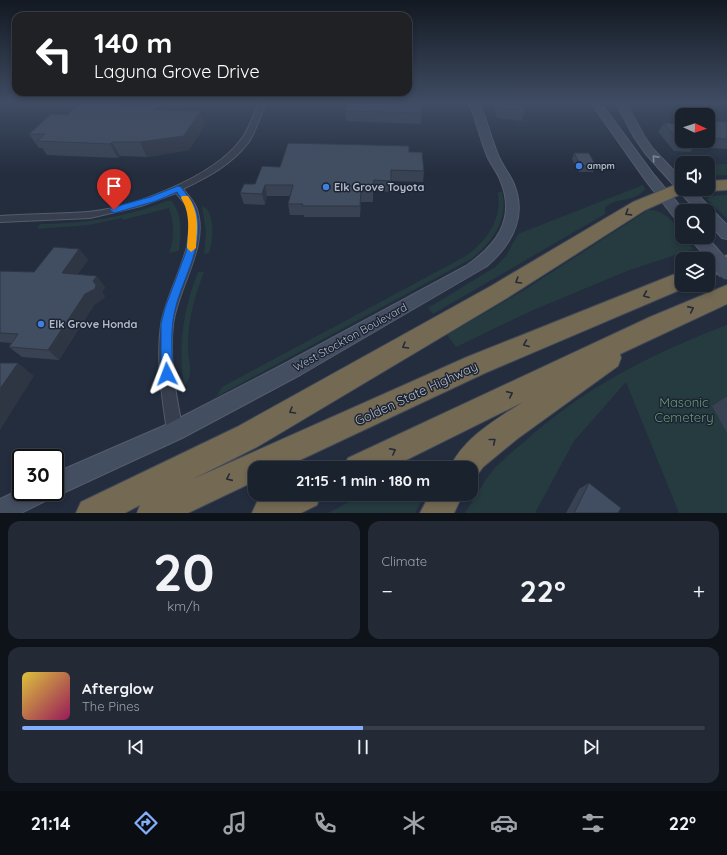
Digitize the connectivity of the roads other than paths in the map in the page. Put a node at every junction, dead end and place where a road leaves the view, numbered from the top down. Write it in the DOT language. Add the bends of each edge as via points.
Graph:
graph roads {
  1 [pos="251,127"];
  2 [pos="482,127"];
  3 [pos="619,127"];
  4 [pos="635,127"];
  5 [pos="675,185"];
  6 [pos="727,185"];
  7 [pos="675,186"];
  8 [pos="715,186"];
  9 [pos="178,189"];
  10 [pos="675,190"];
  11 [pos="687,196"];
  12 [pos="696,204"];
  13 [pos="0,219"];
  14 [pos="715,221"];
  15 [pos="725,232"];
  16 [pos="704,244"];
  17 [pos="727,262"];
  18 [pos="715,266"];
  19 [pos="727,271"];
  20 [pos="675,283"];
  21 [pos="727,294"];
  22 [pos="658,324"];
  23 [pos="175,431"];
  24 [pos="373,461"];
  25 [pos="470,461"];
  26 [pos="64,481"];
  27 [pos="21,501"];
  28 [pos="292,501"];
  29 [pos="444,501"];
  30 [pos="0,511"];
  31 [pos="92,513"];
  32 [pos="152,513"];
  33 [pos="268,513"];
  34 [pos="436,513"];
  1 -- 9 [label="street" via="244,141 231,156 213,171"];
  2 -- 23 [label="street, West Stockton Boulevard" via="492,155 508,182 513,202 508,233 500,247 464,274 294,369"];
  3 -- 7 [label="street"];
  5 -- 4 [label="street, one-way"];
  6 -- 8 [label="highway"];
  9 -- 13 [label="street" via="138,204 90,215"];
  9 -- 23 [label="street" via="191,207 194,227 191,252 170,308 167,324 167,374"];
  10 -- 31 [label="highway, one-way" via="640,206 499,292 247,437"];
  11 -- 12 [label="street"];
  14 -- 15 [label="street"];
  16 -- 19 [label="street, bridge"];
  17 -- 18 [label="highway"];
  20 -- 32 [label="highway, Golden State Highway, one-way" via="476,365"];
  22 -- 21 [label="highway, one-way"];
  24 -- 22 [label="highway, one-way"];
  25 -- 22 [label="highway, one-way" via="507,429"];
  23 -- 26 [label="street, West Stockton Boulevard"];
  27 -- 30 [label="street"];
  28 -- 33 [label="highway"];
  29 -- 34 [label="highway"];
}
